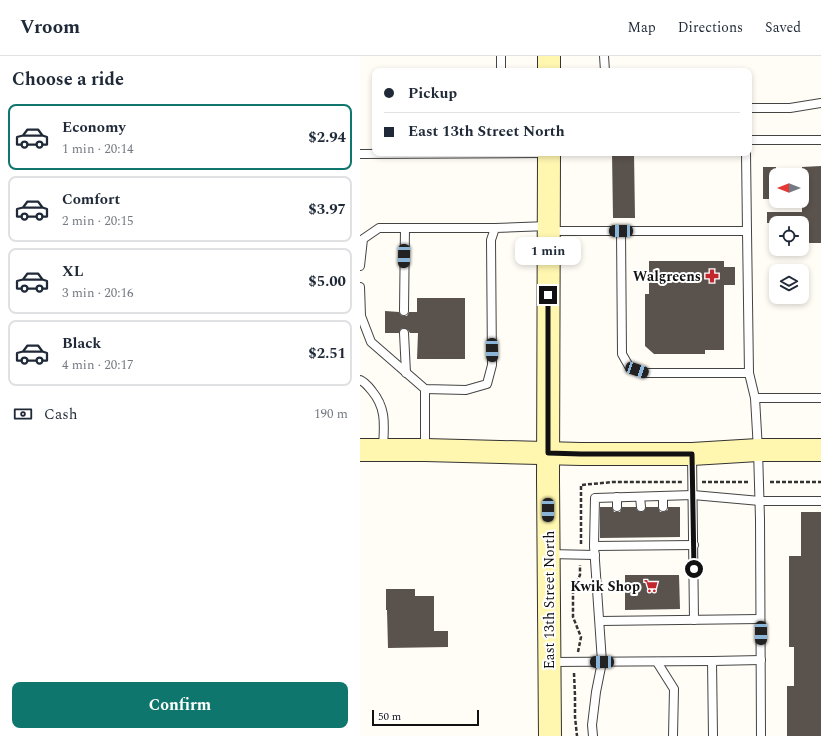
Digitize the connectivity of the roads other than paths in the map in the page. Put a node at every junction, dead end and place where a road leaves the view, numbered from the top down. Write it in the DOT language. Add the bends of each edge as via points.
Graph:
graph roads {
  1 [pos="501,56"];
  2 [pos="549,56"];
  3 [pos="604,56"];
  4 [pos="501,68"];
  5 [pos="549,68"];
  6 [pos="605,68"];
  7 [pos="821,103"];
  8 [pos="752,108"];
  9 [pos="752,140"];
  10 [pos="821,140"];
  11 [pos="360,154"];
  12 [pos="372,154"];
  13 [pos="549,156"];
  14 [pos="746,156"];
  15 [pos="405,228"];
  16 [pos="495,228"];
  17 [pos="548,229"];
  18 [pos="621,231"];
  19 [pos="747,232"];
  20 [pos="360,266"];
  21 [pos="360,287"];
  22 [pos="404,312"];
  23 [pos="404,333"];
  24 [pos="406,373"];
  25 [pos="749,373"];
  26 [pos="360,380"];
  27 [pos="425,389"];
  28 [pos="756,398"];
  29 [pos="821,398"];
  30 [pos="360,450"];
  31 [pos="383,450"];
  32 [pos="425,450"];
  33 [pos="758,450"];
  34 [pos="821,450"];
  35 [pos="548,453"];
  36 [pos="692,454"];
  37 [pos="693,495"];
  38 [pos="663,496"];
  39 [pos="617,497"];
  40 [pos="640,497"];
  41 [pos="760,501"];
  42 [pos="821,501"];
  43 [pos="641,507"];
  44 [pos="663,507"];
  45 [pos="617,508"];
  46 [pos="694,545"];
  47 [pos="594,546"];
  48 [pos="548,554"];
  49 [pos="594,555"];
  50 [pos="760,619"];
  51 [pos="694,620"];
  52 [pos="600,621"];
  53 [pos="761,660"];
  54 [pos="712,661"];
  55 [pos="549,662"];
  56 [pos="602,662"];
  57 [pos="657,662"];
  58 [pos="550,736"];
  59 [pos="593,736"];
  60 [pos="673,736"];
  61 [pos="713,736"];
  62 [pos="761,736"];
  1 -- 4 [label="lane"];
  2 -- 5 [label="main road"];
  3 -- 6 [label="lane"];
  7 -- 8 [label="lane" via="790,108"];
  9 -- 10 [label="lane"];
  11 -- 12 [label="lane"];
  13 -- 17 [label="main road, East 13th Street North"];
  14 -- 19 [label="lane"];
  15 -- 16 [label="lane"];
  15 -- 20 [label="lane" via="379,228 363,239"];
  15 -- 22 [label="lane"];
  16 -- 17 [label="lane"];
  16 -- 27 [label="lane" via="491,240 492,365 487,384 466,390"];
  17 -- 18 [label="lane"];
  17 -- 35 [label="main road, East 13th Street North"];
  18 -- 19 [label="lane"];
  18 -- 25 [label="lane" via="622,354 630,368 645,373"];
  19 -- 25 [label="lane"];
  21 -- 24 [label="lane" via="361,316 371,342"];
  23 -- 24 [label="lane"];
  24 -- 27 [label="lane"];
  25 -- 28 [label="lane"];
  26 -- 31 [label="lane" via="365,382 382,407"];
  27 -- 32 [label="lane"];
  28 -- 29 [label="lane"];
  28 -- 33 [label="lane"];
  30 -- 31 [label="main road"];
  31 -- 32 [label="main road"];
  32 -- 35 [label="main road"];
  33 -- 34 [label="main road"];
  33 -- 36 [label="main road"];
  33 -- 41 [label="lane"];
  35 -- 36 [label="main road"];
  35 -- 48 [label="main road, East 13th Street North"];
  36 -- 37 [label="lane"];
  37 -- 38 [label="lane"];
  37 -- 41 [label="lane"];
  37 -- 46 [label="lane"];
  38 -- 40 [label="lane"];
  38 -- 44 [label="lane"];
  39 -- 40 [label="lane"];
  39 -- 45 [label="lane"];
  39 -- 47 [label="lane" via="595,498"];
  40 -- 43 [label="lane"];
  41 -- 42 [label="lane"];
  41 -- 50 [label="lane"];
  46 -- 47 [label="lane" via="641,541"];
  46 -- 51 [label="lane"];
  47 -- 49 [label="lane"];
  48 -- 49 [label="lane"];
  48 -- 55 [label="main road, East 13th Street North"];
  49 -- 52 [label="lane"];
  50 -- 51 [label="lane"];
  50 -- 53 [label="lane"];
  51 -- 52 [label="lane"];
  52 -- 56 [label="lane"];
  53 -- 54 [label="lane"];
  53 -- 62 [label="lane"];
  54 -- 57 [label="lane"];
  54 -- 61 [label="lane"];
  55 -- 56 [label="lane"];
  55 -- 58 [label="main road, East 13th Street North"];
  56 -- 57 [label="lane"];
  56 -- 59 [label="lane" via="596,692"];
  57 -- 60 [label="lane" via="674,689"];
}
